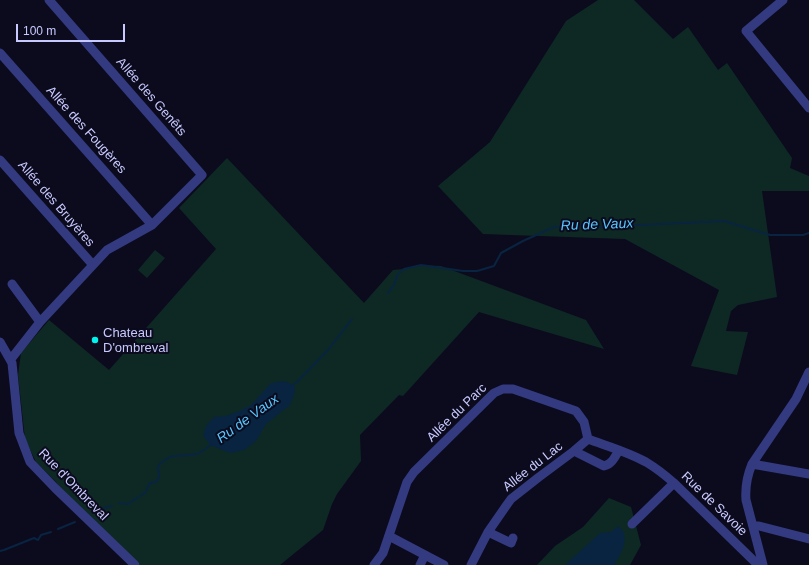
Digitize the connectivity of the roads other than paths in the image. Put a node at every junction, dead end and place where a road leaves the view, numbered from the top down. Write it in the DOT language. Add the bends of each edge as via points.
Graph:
graph roads {
  1 [pos="49,0"];
  2 [pos="783,0"];
  3 [pos="0,53"];
  4 [pos="809,108"];
  5 [pos="0,160"];
  6 [pos="152,225"];
  7 [pos="93,265"];
  8 [pos="12,284"];
  9 [pos="40,322"];
  10 [pos="0,342"];
  11 [pos="11,359"];
  12 [pos="809,372"];
  13 [pos="588,439"];
  14 [pos="619,450"];
  15 [pos="574,451"];
  16 [pos="752,464"];
  17 [pos="809,474"];
  18 [pos="674,483"];
  19 [pos="632,524"];
  20 [pos="752,526"];
  21 [pos="488,532"];
  22 [pos="389,536"];
  23 [pos="513,538"];
  24 [pos="809,539"];
  25 [pos="425,555"];
  26 [pos="134,565"];
  27 [pos="374,565"];
  28 [pos="420,565"];
  29 [pos="442,565"];
  30 [pos="471,565"];
  31 [pos="763,565"];
  1 -- 6 [label="street, Allée des Genêts" via="202,175"];
  2 -- 4 [label="street" via="746,31"];
  3 -- 6 [label="street, Allée des Fougères"];
  5 -- 7 [label="street, Allée des Bruyères"];
  6 -- 7 [label="street" via="107,250"];
  7 -- 9 [label="street"];
  8 -- 9 [label="street"];
  9 -- 11 [label="street"];
  10 -- 11 [label="street, Rue d'Ombreval"];
  11 -- 26 [label="street, Rue d'Ombreval" via="19,433 30,462"];
  12 -- 16 [label="street" via="796,399"];
  13 -- 14 [label="street"];
  13 -- 15 [label="street, Allée du Lac"];
  13 -- 22 [label="street, Allée du Parc" via="584,422 576,411 513,389 503,389 494,393 414,472 407,482"];
  14 -- 15 [label="street, Allée du Lac" via="611,462 604,466"];
  14 -- 18 [label="street, Rue de Savoie" via="646,462"];
  15 -- 21 [label="street, Allée du Lac" via="512,499"];
  16 -- 17 [label="street"];
  16 -- 20 [label="street" via="745,489"];
  18 -- 19 [label="street"];
  18 -- 31 [label="street, Rue de Savoie" via="756,563"];
  20 -- 24 [label="street"];
  20 -- 31 [label="street"];
  21 -- 23 [label="street" via="511,544"];
  21 -- 30 [label="street, Allée du Lac"];
  22 -- 25 [label="street"];
  22 -- 27 [label="street, Allée du Parc" via="383,552"];
  25 -- 28 [label="street"];
  25 -- 29 [label="street"];
}
